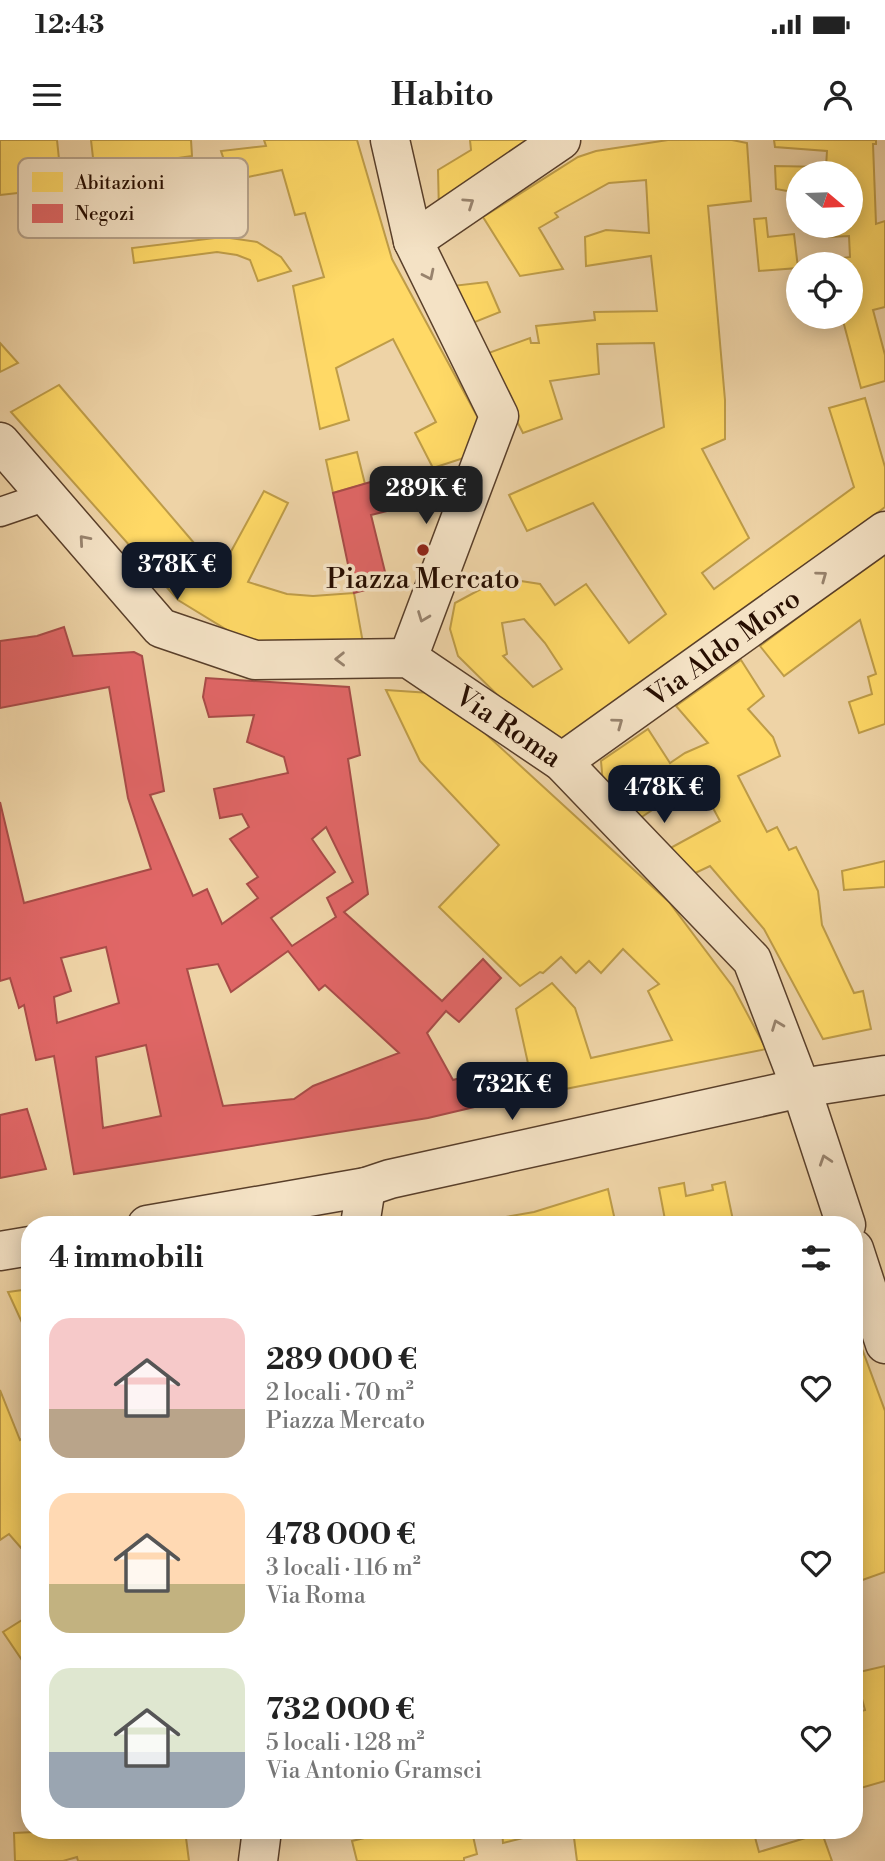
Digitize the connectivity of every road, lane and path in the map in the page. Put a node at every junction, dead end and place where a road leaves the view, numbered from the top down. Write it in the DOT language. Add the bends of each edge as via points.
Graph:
graph roads {
  1 [pos="390,140"];
  2 [pos="561,140"];
  3 [pos="413,241"];
  4 [pos="0,442"];
  5 [pos="47,496"];
  6 [pos="0,512"];
  7 [pos="885,531"];
  8 [pos="408,658"];
  9 [pos="562,762"];
  10 [pos="885,1076"];
  11 [pos="801,1088"];
  12 [pos="366,1187"];
  13 [pos="200,1216"];
  14 [pos="361,1216"];
  15 [pos="843,1216"];
  16 [pos="21,1248"];
  17 [pos="0,1251"];
  18 [pos="863,1277"];
  19 [pos="885,1344"];
  20 [pos="261,1839"];
  21 [pos="258,1861"];
  1 -- 3 [label="street"];
  3 -- 2 [label="street, one-way"];
  3 -- 8 [label="street, one-way" via="499,416"];
  4 -- 5 [label="street"];
  5 -- 6 [label="lane"];
  8 -- 5 [label="street, one-way" via="255,660 161,628"];
  9 -- 7 [label="street, Via Aldo Moro, one-way"];
  8 -- 9 [label="street, Via Roma"];
  11 -- 9 [label="street, Via Roma, one-way" via="752,960"];
  10 -- 11 [label="street"];
  11 -- 12 [label="street"];
  15 -- 11 [label="street, Via Roma, one-way"];
  12 -- 13 [label="street"];
  12 -- 14 [label="street"];
  16 -- 17 [label="street"];
  18 -- 19 [label="street"];
  20 -- 21 [label="street"];
}
